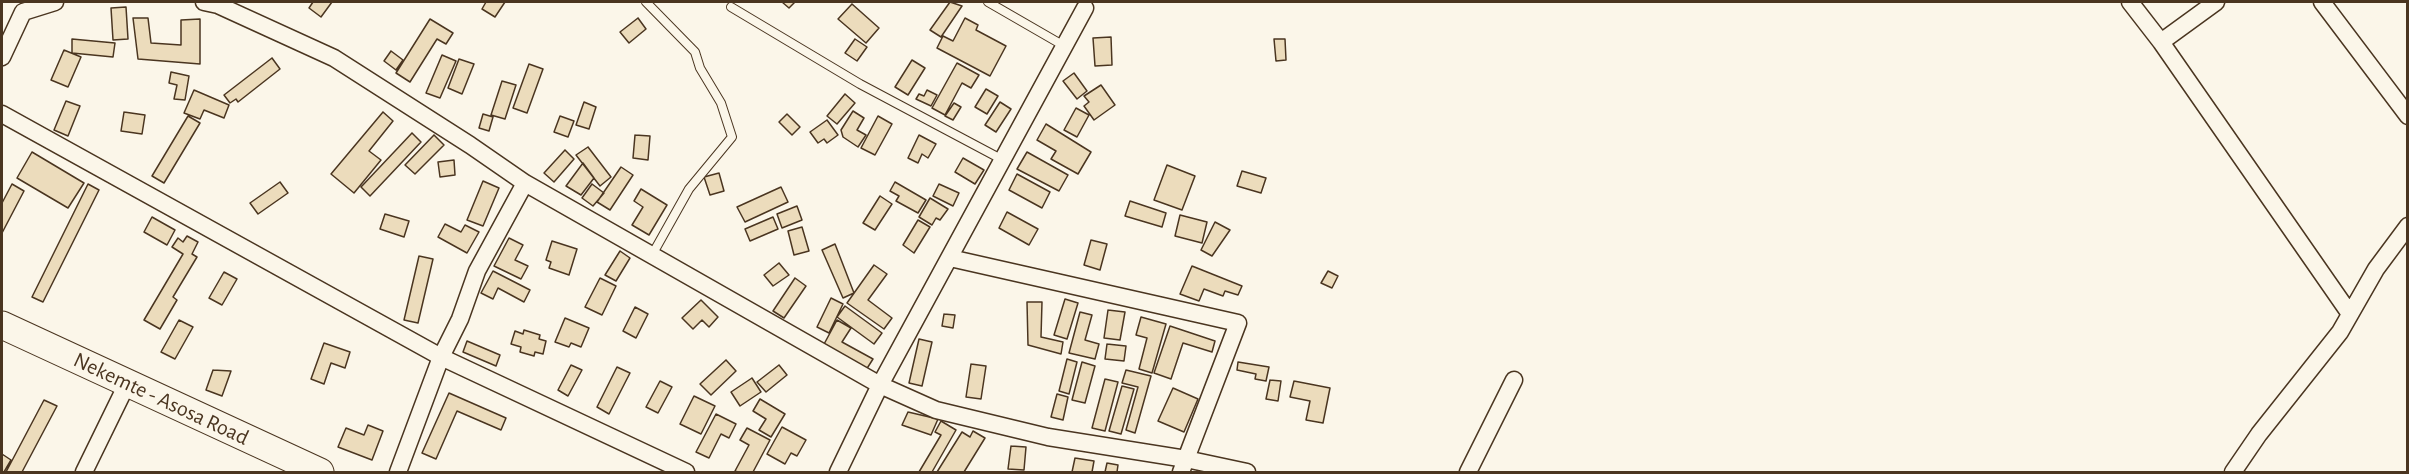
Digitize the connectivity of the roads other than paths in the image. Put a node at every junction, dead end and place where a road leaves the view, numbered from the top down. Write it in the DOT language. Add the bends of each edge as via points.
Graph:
graph roads {
  1 [pos="55,2"];
  2 [pos="204,2"];
  3 [pos="646,2"];
  4 [pos="988,2"];
  5 [pos="2130,2"];
  6 [pos="2216,2"];
  7 [pos="2322,2"];
  8 [pos="731,7"];
  9 [pos="1085,8"];
  10 [pos="2161,42"];
  11 [pos="1066,47"];
  12 [pos="2,57"];
  13 [pos="2,114"];
  14 [pos="2408,116"];
  15 [pos="1004,160"];
  16 [pos="525,183"];
  17 [pos="2408,226"];
  18 [pos="652,255"];
  19 [pos="950,258"];
  20 [pos="2350,314"];
  21 [pos="2,325"];
  22 [pos="441,357"];
  23 [pos="1514,380"];
  24 [pos="127,384"];
  25 [pos="880,385"];
  26 [pos="1184,466"];
  27 [pos="84,472"];
  28 [pos="320,472"];
  29 [pos="398,472"];
  30 [pos="686,472"];
  31 [pos="838,472"];
  32 [pos="1247,472"];
  33 [pos="1468,472"];
  34 [pos="2233,472"];
  1 -- 12 [label="street" via="23,12"];
  2 -- 16 [label="street" via="334,58"];
  3 -- 18 [label="lane" via="695,52 721,103 732,137 689,189"];
  4 -- 11 [label="lane"];
  5 -- 10 [label="street"];
  6 -- 10 [label="street"];
  7 -- 14 [label="street"];
  8 -- 15 [label="lane" via="860,84"];
  9 -- 11 [label="street"];
  10 -- 20 [label="street"];
  11 -- 15 [label="street"];
  13 -- 22 [label="street"];
  15 -- 19 [label="street"];
  16 -- 18 [label="street"];
  16 -- 22 [label="street" via="492,240"];
  17 -- 20 [label="street" via="2376,269"];
  18 -- 25 [label="street"];
  19 -- 25 [label="street"];
  19 -- 26 [label="street" via="1238,323"];
  20 -- 34 [label="street"];
  21 -- 24 [label="highway, Nekemte - Asosa Road"];
  22 -- 29 [label="street"];
  22 -- 30 [label="street"];
  23 -- 33 [label="street"];
  24 -- 27 [label="street"];
  24 -- 28 [label="highway, Nekemte - Asosa Road"];
  25 -- 26 [label="street" via="936,410"];
  25 -- 31 [label="street"];
  26 -- 32 [label="street"];
}
